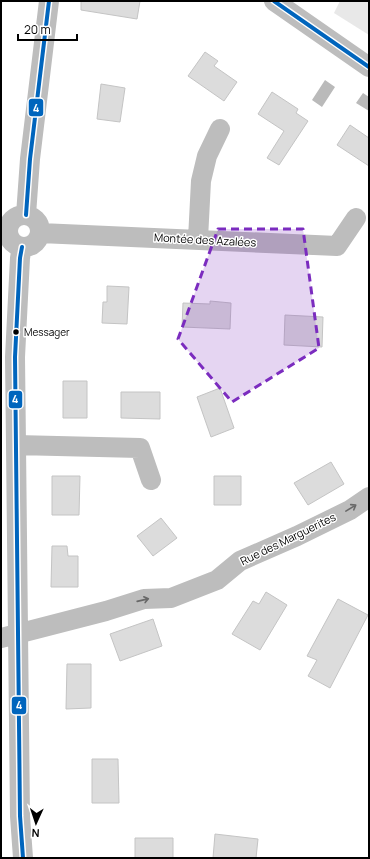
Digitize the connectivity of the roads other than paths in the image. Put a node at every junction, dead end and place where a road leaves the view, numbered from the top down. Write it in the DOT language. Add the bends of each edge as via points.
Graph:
graph roads {
  1 [pos="49,1"];
  2 [pos="274,1"];
  3 [pos="369,67"];
  4 [pos="220,129"];
  5 [pos="26,215"];
  6 [pos="356,218"];
  7 [pos="4,232"];
  8 [pos="40,233"];
  9 [pos="198,239"];
  10 [pos="22,247"];
  11 [pos="16,444"];
  12 [pos="151,480"];
  13 [pos="369,497"];
  14 [pos="9,637"];
  15 [pos="23,858"];
  1 -- 5 [label="street" via="30,159"];
  2 -- 3 [label="street"];
  4 -- 9 [label="street" via="207,156 201,181"];
  5 -- 7 [label="street" via="12,219"];
  5 -- 8 [label="street" via="37,221"];
  6 -- 9 [label="street, Montée des Azalées" via="337,246"];
  7 -- 10 [label="street" via="12,242"];
  8 -- 9 [label="street, Montée des Azalées"];
  8 -- 10 [label="street" via="34,243"];
  10 -- 11 [label="street" via="16,357"];
  11 -- 12 [label="street" via="140,448"];
  11 -- 14 [label="street"];
  14 -- 13 [label="street, Rue des Marguerites, one-way" via="144,599 171,598 217,580 240,561 350,510"];
  14 -- 15 [label="street"];
}
